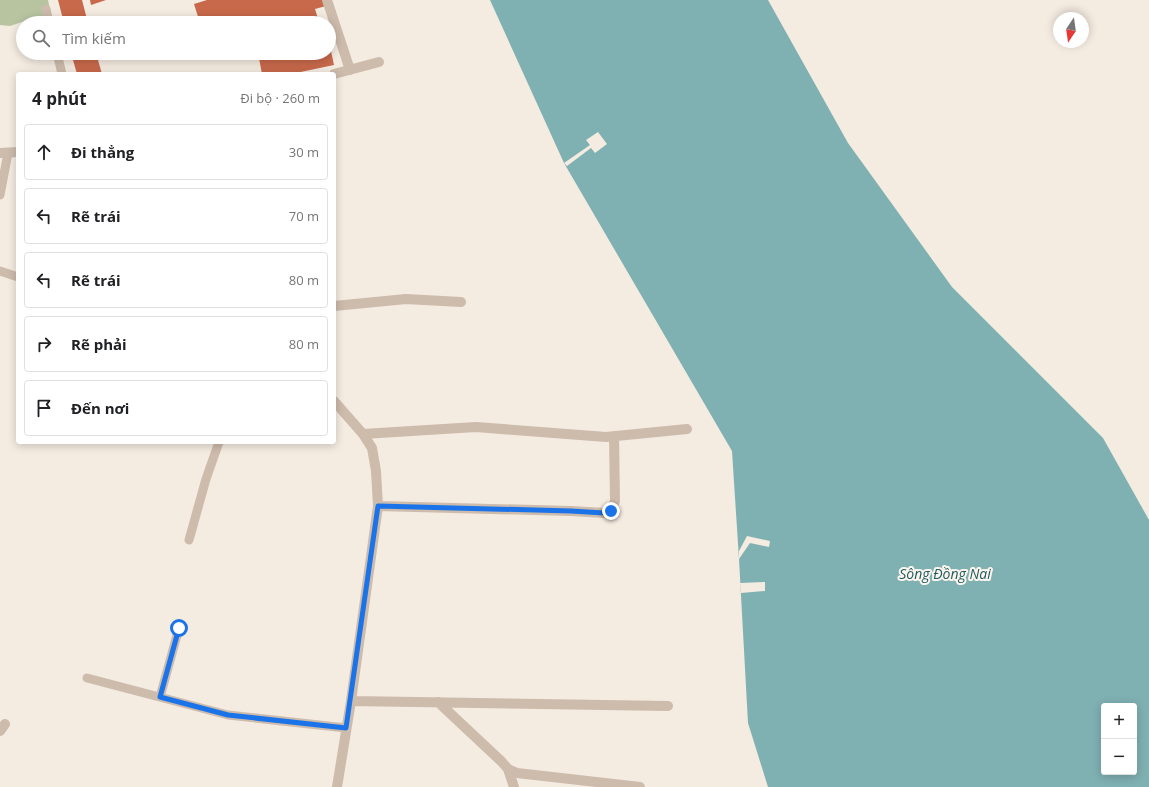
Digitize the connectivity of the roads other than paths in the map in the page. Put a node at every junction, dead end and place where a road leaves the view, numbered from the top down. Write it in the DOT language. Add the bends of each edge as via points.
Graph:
graph roads {
  1 [pos="327,0"];
  2 [pos="46,9"];
  3 [pos="48,16"];
  4 [pos="332,16"];
  5 [pos="336,27"];
  6 [pos="59,60"];
  7 [pos="379,62"];
  8 [pos="350,70"];
  9 [pos="62,72"];
  10 [pos="336,74"];
  11 [pos="9,152"];
  12 [pos="0,195"];
  13 [pos="0,271"];
  14 [pos="16,276"];
  15 [pos="460,302"];
  16 [pos="336,306"];
  17 [pos="336,403"];
  18 [pos="687,429"];
  19 [pos="363,434"];
  20 [pos="614,436"];
  21 [pos="218,444"];
  22 [pos="378,506"];
  23 [pos="189,540"];
  24 [pos="179,628"];
  25 [pos="87,678"];
  26 [pos="160,697"];
  27 [pos="351,701"];
  28 [pos="438,702"];
  29 [pos="668,706"];
  30 [pos="346,728"];
  31 [pos="508,768"];
  32 [pos="337,787"];
  33 [pos="514,787"];
  34 [pos="640,787"];
  1 -- 4 [label="street"];
  2 -- 3 [label="lane"];
  5 -- 8 [label="street"];
  6 -- 9 [label="lane"];
  7 -- 8 [label="street"];
  8 -- 10 [label="street"];
  11 -- 12 [label="lane"];
  13 -- 14 [label="lane"];
  15 -- 16 [label="street" via="406,299"];
  17 -- 19 [label="street"];
  18 -- 20 [label="street"];
  19 -- 20 [label="street" via="476,427"];
  19 -- 22 [label="street" via="372,448"];
  20 -- 22 [label="street" via="616,501 611,511 604,513"];
  21 -- 23 [label="lane"];
  22 -- 27 [label="street"];
  24 -- 26 [label="lane"];
  25 -- 26 [label="lane"];
  26 -- 30 [label="lane" via="228,715"];
  27 -- 28 [label="street"];
  27 -- 30 [label="street"];
  28 -- 29 [label="street"];
  28 -- 31 [label="street"];
  30 -- 32 [label="street"];
  31 -- 33 [label="street"];
  31 -- 34 [label="street" via="517,773"];
}
